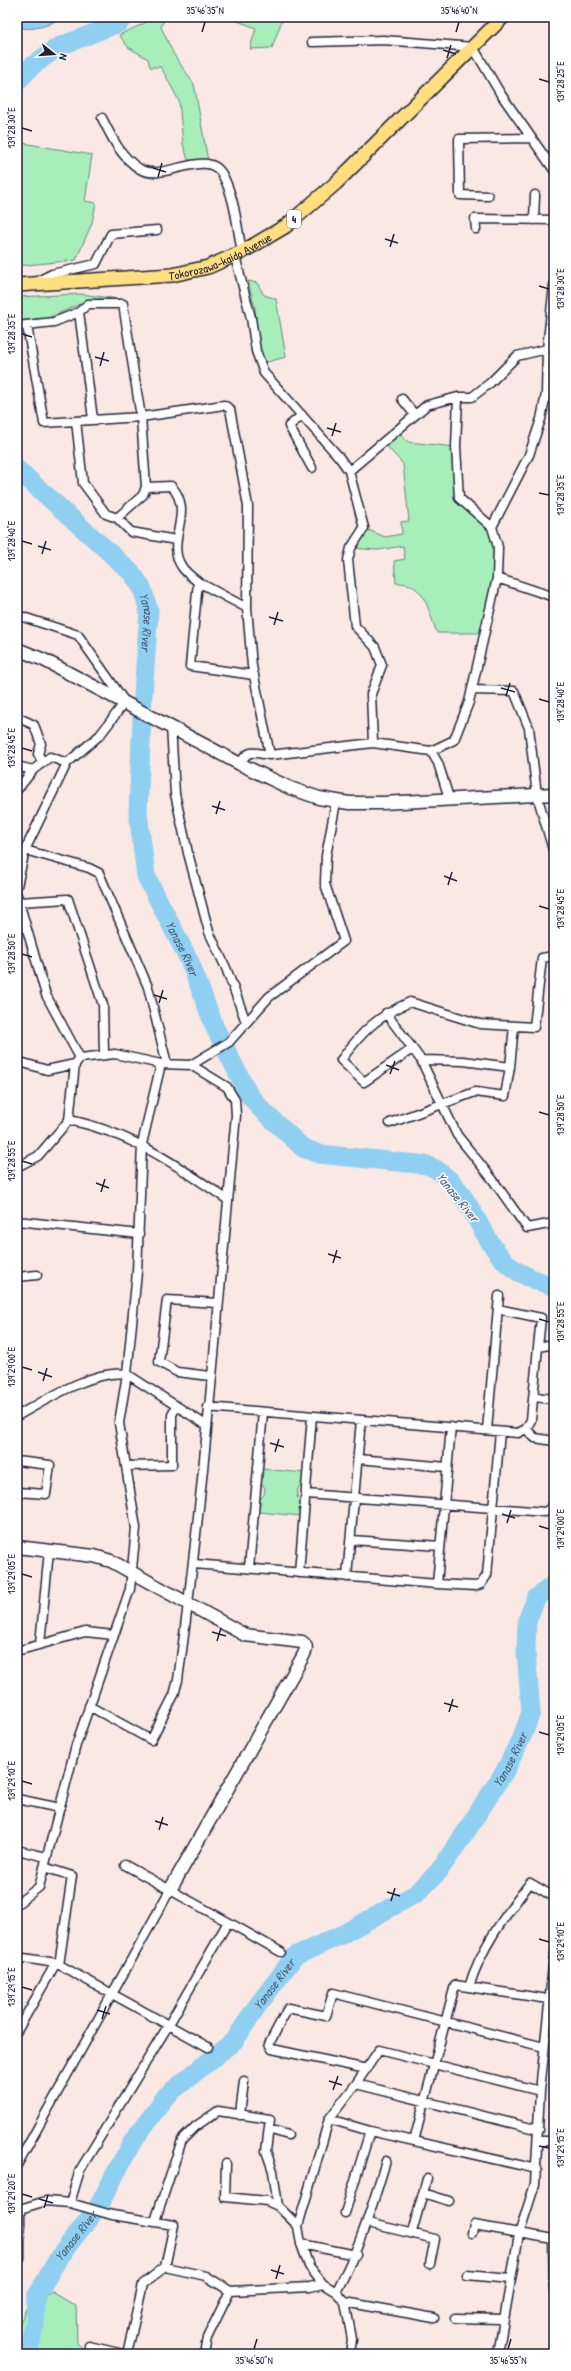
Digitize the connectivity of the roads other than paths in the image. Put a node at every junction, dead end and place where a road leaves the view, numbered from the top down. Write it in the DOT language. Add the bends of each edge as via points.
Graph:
graph roads {
  1 [pos="503,17"];
  2 [pos="312,42"];
  3 [pos="473,47"];
  4 [pos="102,118"];
  5 [pos="530,138"];
  6 [pos="554,170"];
  7 [pos="535,195"];
  8 [pos="488,196"];
  9 [pos="534,220"];
  10 [pos="554,220"];
  11 [pos="476,229"];
  12 [pos="157,230"];
  13 [pos="238,254"];
  14 [pos="32,284"];
  15 [pos="17,285"];
  16 [pos="554,285"];
  17 [pos="80,312"];
  18 [pos="17,326"];
  19 [pos="27,326"];
  20 [pos="551,349"];
  21 [pos="554,384"];
  22 [pos="546,394"];
  23 [pos="458,397"];
  24 [pos="402,399"];
  25 [pos="302,415"];
  26 [pos="415,415"];
  27 [pos="141,417"];
  28 [pos="93,418"];
  29 [pos="76,421"];
  30 [pos="312,468"];
  31 [pos="349,471"];
  32 [pos="146,487"];
  33 [pos="117,518"];
  34 [pos="492,527"];
  35 [pos="176,540"];
  36 [pos="497,578"];
  37 [pos="198,582"];
  38 [pos="553,594"];
  39 [pos="247,608"];
  40 [pos="17,615"];
  41 [pos="17,649"];
  42 [pos="254,675"];
  43 [pos="472,690"];
  44 [pos="126,703"];
  45 [pos="17,717"];
  46 [pos="169,725"];
  47 [pos="373,743"];
  48 [pos="431,751"];
  49 [pos="270,755"];
  50 [pos="43,763"];
  51 [pos="67,763"];
  52 [pos="240,764"];
  53 [pos="17,766"];
  54 [pos="33,770"];
  55 [pos="17,790"];
  56 [pos="537,794"];
  57 [pos="554,794"];
  58 [pos="449,798"];
  59 [pos="336,802"];
  60 [pos="25,850"];
  61 [pos="554,854"];
  62 [pos="17,886"];
  63 [pos="17,899"];
  64 [pos="554,956"];
  65 [pos="386,1014"];
  66 [pos="246,1022"];
  67 [pos="514,1026"];
  68 [pos="412,1049"];
  69 [pos="104,1054"];
  70 [pos="421,1060"];
  71 [pos="17,1061"];
  72 [pos="78,1061"];
  73 [pos="164,1064"];
  74 [pos="191,1065"];
  75 [pos="510,1067"];
  76 [pos="443,1104"];
  77 [pos="70,1120"];
  78 [pos="390,1123"];
  79 [pos="142,1144"];
  80 [pos="17,1167"];
  81 [pos="228,1200"];
  82 [pos="17,1221"];
  83 [pos="554,1223"];
  84 [pos="139,1234"];
  85 [pos="37,1275"];
  86 [pos="17,1276"];
  87 [pos="499,1296"];
  88 [pos="218,1303"];
  89 [pos="498,1309"];
  90 [pos="554,1344"];
  91 [pos="538,1347"];
  92 [pos="127,1374"];
  93 [pos="210,1376"];
  94 [pos="534,1397"];
  95 [pos="554,1399"];
  96 [pos="176,1406"];
  97 [pos="207,1407"];
  98 [pos="264,1412"];
  99 [pos="17,1416"];
  100 [pos="312,1416"];
  101 [pos="361,1420"];
  102 [pos="206,1425"];
  103 [pos="451,1428"];
  104 [pos="526,1429"];
  105 [pos="487,1430"];
  106 [pos="500,1432"];
  107 [pos="554,1441"];
  108 [pos="358,1459"];
  109 [pos="17,1462"];
  110 [pos="126,1466"];
  111 [pos="447,1467"];
  112 [pos="17,1492"];
  113 [pos="306,1494"];
  114 [pos="354,1498"];
  115 [pos="444,1506"];
  116 [pos="552,1507"];
  117 [pos="492,1509"];
  118 [pos="351,1540"];
  119 [pos="440,1546"];
  120 [pos="17,1547"];
  121 [pos="49,1551"];
  122 [pos="194,1564"];
  123 [pos="249,1568"];
  124 [pos="133,1573"];
  125 [pos="299,1573"];
  126 [pos="347,1577"];
  127 [pos="437,1584"];
  128 [pos="189,1603"];
  129 [pos="114,1635"];
  130 [pos="40,1644"];
  131 [pos="17,1651"];
  132 [pos="89,1706"];
  133 [pos="17,1799"];
  134 [pos="60,1808"];
  135 [pos="17,1850"];
  136 [pos="46,1857"];
  137 [pos="125,1865"];
  138 [pos="44,1868"];
  139 [pos="170,1890"];
  140 [pos="554,1897"];
  141 [pos="17,1904"];
  142 [pos="228,1922"];
  143 [pos="281,1952"];
  144 [pos="554,1956"];
  145 [pos="17,1957"];
  146 [pos="58,1964"];
  147 [pos="469,1987"];
  148 [pos="112,1995"];
  149 [pos="548,1999"];
  150 [pos="445,2022"];
  151 [pos="168,2026"];
  152 [pos="17,2031"];
  153 [pos="208,2047"];
  154 [pos="544,2047"];
  155 [pos="435,2063"];
  156 [pos="367,2069"];
  157 [pos="244,2081"];
  158 [pos="356,2084"];
  159 [pos="540,2090"];
  160 [pos="425,2102"];
  161 [pos="240,2115"];
  162 [pos="329,2119"];
  163 [pos="269,2129"];
  164 [pos="539,2130"];
  165 [pos="370,2131"];
  166 [pos="288,2135"];
  167 [pos="414,2141"];
  168 [pos="538,2141"];
  169 [pos="554,2141"];
  170 [pos="386,2161"];
  171 [pos="226,2164"];
  172 [pos="17,2165"];
  173 [pos="537,2169"];
  174 [pos="427,2180"];
  175 [pos="423,2193"];
  176 [pos="450,2202"];
  177 [pos="70,2203"];
  178 [pos="278,2206"];
  179 [pos="18,2208"];
  180 [pos="345,2213"];
  181 [pos="155,2221"];
  182 [pos="368,2223"];
  183 [pos="298,2226"];
  184 [pos="412,2232"];
  185 [pos="472,2233"];
  186 [pos="519,2234"];
  187 [pos="300,2244"];
  188 [pos="356,2254"];
  189 [pos="17,2258"];
  190 [pos="430,2264"];
  191 [pos="165,2266"];
  192 [pos="468,2274"];
  193 [pos="510,2279"];
  194 [pos="323,2284"];
  195 [pos="554,2289"];
  196 [pos="230,2291"];
  197 [pos="336,2292"];
  198 [pos="345,2302"];
  199 [pos="434,2318"];
  200 [pos="455,2318"];
  201 [pos="503,2319"];
  202 [pos="89,2346"];
  203 [pos="123,2354"];
  204 [pos="127,2354"];
  205 [pos="204,2354"];
  206 [pos="350,2354"];
  207 [pos="498,2354"];
  1 -- 3 [label="main road, Tokorozawa-kaido Avenue / 4"];
  2 -- 3 [label="street" via="384,40"];
  3 -- 5 [label="street"];
  3 -- 13 [label="main road, Tokorozawa-kaido Avenue / 4" via="336,183 286,226"];
  4 -- 13 [label="street" via="117,147 139,169 152,174 192,164 212,165 222,173 231,201"];
  5 -- 6 [label="street"];
  5 -- 8 [label="street" via="459,139 460,196"];
  7 -- 9 [label="street"];
  9 -- 10 [label="street"];
  9 -- 11 [label="street" via="476,219"];
  12 -- 14 [label="street" via="111,234 96,264 52,274"];
  13 -- 14 [label="main road, Tokorozawa-kaido Avenue / 4" via="208,267 172,276"];
  13 -- 25 [label="street" via="256,351 264,373"];
  14 -- 15 [label="main road, Tokorozawa-kaido Avenue / 4"];
  16 -- 20 [label="street"];
  17 -- 19 [label="street" via="54,322"];
  17 -- 27 [label="street" via="88,304 123,304"];
  17 -- 28 [label="street"];
  18 -- 19 [label="street"];
  19 -- 29 [label="street" via="44,423"];
  20 -- 22 [label="street"];
  20 -- 23 [label="street" via="517,356 472,397"];
  21 -- 22 [label="street"];
  22 -- 34 [label="street" via="529,455"];
  23 -- 26 [label="street" via="427,405"];
  23 -- 34 [label="street" via="456,447 459,498"];
  24 -- 26 [label="street"];
  25 -- 30 [label="street" via="288,426"];
  25 -- 31 [label="street"];
  26 -- 31 [label="street"];
  27 -- 28 [label="street"];
  27 -- 32 [label="street"];
  27 -- 39 [label="street" via="224,405 230,409 248,506"];
  28 -- 29 [label="street"];
  29 -- 33 [label="street" via="83,483 106,514"];
  31 -- 47 [label="street" via="364,528 351,548 348,560 355,626 375,647 382,665 371,694"];
  32 -- 33 [label="street" via="143,495"];
  32 -- 35 [label="street" via="171,486 178,493 182,518"];
  33 -- 35 [label="street" via="131,532"];
  34 -- 36 [label="street" via="498,547"];
  35 -- 37 [label="street" via="182,567"];
  36 -- 38 [label="street"];
  36 -- 43 [label="street"];
  37 -- 39 [label="street"];
  37 -- 42 [label="street" via="190,666"];
  39 -- 42 [label="street"];
  40 -- 44 [label="street" via="78,635"];
  41 -- 44 [label="street" via="44,660"];
  42 -- 49 [label="street"];
  43 -- 48 [label="street" via="454,740"];
  43 -- 56 [label="street" via="514,691 530,735"];
  44 -- 46 [label="street"];
  44 -- 51 [label="street" via="100,735"];
  45 -- 50 [label="street" via="34,725 41,744 38,754"];
  46 -- 52 [label="street"];
  46 -- 66 [label="street" via="175,794 188,853 209,932 226,968"];
  47 -- 48 [label="street"];
  47 -- 49 [label="street"];
  48 -- 58 [label="street" via="438,763"];
  49 -- 52 [label="street" via="249,753 244,755"];
  50 -- 51 [label="street" via="50,757"];
  50 -- 54 [label="street"];
  51 -- 60 [label="street"];
  52 -- 59 [label="street" via="290,788"];
  53 -- 54 [label="street"];
  54 -- 55 [label="street"];
  56 -- 57 [label="street"];
  56 -- 58 [label="street"];
  56 -- 61 [label="street"];
  58 -- 59 [label="street" via="382,803"];
  59 -- 66 [label="street" via="326,856 325,884 344,941 269,997"];
  60 -- 62 [label="street"];
  60 -- 73 [label="street" via="99,873 148,987"];
  63 -- 69 [label="street" via="68,899 103,1005"];
  63 -- 72 [label="street" via="46,995"];
  64 -- 67 [label="street" via="542,958 534,1027"];
  65 -- 67 [label="street" via="410,1002 480,1024"];
  65 -- 68 [label="street"];
  65 -- 68 [label="street" via="361,1033 341,1060 364,1082"];
  66 -- 74 [label="street" via="229,1042"];
  67 -- 75 [label="street"];
  68 -- 70 [label="street"];
  69 -- 72 [label="street"];
  69 -- 73 [label="street"];
  70 -- 75 [label="street" via="463,1061"];
  70 -- 76 [label="street"];
  71 -- 72 [label="street" via="48,1070"];
  72 -- 77 [label="street"];
  73 -- 74 [label="street"];
  73 -- 79 [label="street"];
  74 -- 81 [label="street" via="227,1087 235,1100 236,1115"];
  75 -- 76 [label="street" via="505,1096 475,1092"];
  76 -- 78 [label="street"];
  76 -- 83 [label="street" via="457,1136 493,1180 527,1228"];
  77 -- 79 [label="street" via="98,1126"];
  77 -- 80 [label="street" via="38,1156"];
  79 -- 81 [label="street"];
  79 -- 84 [label="street"];
  81 -- 88 [label="street"];
  82 -- 84 [label="street"];
  84 -- 92 [label="street"];
  85 -- 86 [label="street"];
  87 -- 89 [label="street"];
  88 -- 93 [label="street"];
  88 -- 93 [label="street" via="167,1300 159,1362 177,1372"];
  89 -- 91 [label="street" via="542,1318"];
  89 -- 105 [label="street"];
  90 -- 91 [label="street"];
  91 -- 94 [label="street"];
  92 -- 96 [label="street"];
  92 -- 99 [label="street" via="118,1373 93,1378"];
  92 -- 110 [label="street" via="119,1423"];
  93 -- 97 [label="street"];
  94 -- 95 [label="street"];
  94 -- 104 [label="street" via="531,1420"];
  96 -- 102 [label="street"];
  96 -- 110 [label="street" via="172,1415 172,1465"];
  97 -- 98 [label="street"];
  97 -- 102 [label="street"];
  98 -- 100 [label="street"];
  98 -- 123 [label="street"];
  100 -- 101 [label="street"];
  100 -- 113 [label="street"];
  101 -- 103 [label="street"];
  101 -- 108 [label="street"];
  102 -- 122 [label="street"];
  103 -- 105 [label="street"];
  103 -- 111 [label="street"];
  104 -- 106 [label="street" via="518,1433"];
  104 -- 107 [label="street" via="535,1438"];
  105 -- 106 [label="street"];
  106 -- 117 [label="street"];
  108 -- 111 [label="street"];
  108 -- 114 [label="street"];
  109 -- 112 [label="street" via="50,1465 46,1494"];
  110 -- 124 [label="street" via="136,1528"];
  111 -- 115 [label="street"];
  113 -- 114 [label="street"];
  113 -- 125 [label="street"];
  114 -- 115 [label="street"];
  114 -- 118 [label="street"];
  115 -- 117 [label="street"];
  115 -- 119 [label="street"];
  116 -- 117 [label="street" via="545,1512"];
  117 -- 127 [label="street" via="485,1580 476,1586"];
  118 -- 119 [label="street"];
  118 -- 126 [label="street"];
  119 -- 127 [label="street"];
  120 -- 121 [label="street"];
  121 -- 124 [label="street" via="94,1556 111,1561"];
  121 -- 130 [label="street"];
  122 -- 123 [label="street"];
  122 -- 128 [label="street"];
  123 -- 125 [label="street"];
  124 -- 128 [label="street"];
  124 -- 129 [label="street"];
  125 -- 126 [label="street"];
  126 -- 127 [label="street"];
  128 -- 132 [label="street" via="174,1695 151,1740"];
  128 -- 139 [label="street" via="245,1635 302,1642 306,1650"];
  129 -- 130 [label="street" via="85,1632"];
  129 -- 132 [label="street"];
  130 -- 131 [label="street"];
  132 -- 134 [label="street"];
  133 -- 134 [label="street"];
  134 -- 136 [label="street"];
  135 -- 136 [label="street"];
  136 -- 138 [label="street"];
  137 -- 139 [label="street"];
  138 -- 141 [label="street" via="39,1887"];
  138 -- 146 [label="street" via="72,1876"];
  139 -- 142 [label="street"];
  139 -- 148 [label="street"];
  140 -- 147 [label="street" via="530,1883 496,1929 475,1966"];
  142 -- 143 [label="street"];
  142 -- 151 [label="street"];
  144 -- 149 [label="street"];
  145 -- 146 [label="street"];
  146 -- 148 [label="street"];
  146 -- 152 [label="street"];
  147 -- 149 [label="street"];
  147 -- 150 [label="street" via="455,1985"];
  148 -- 151 [label="street"];
  148 -- 172 [label="street"];
  149 -- 154 [label="street"];
  150 -- 154 [label="street"];
  150 -- 155 [label="street"];
  150 -- 156 [label="street" via="333,1993 326,2016 288,2008 269,2044 272,2049"];
  151 -- 153 [label="street"];
  151 -- 177 [label="street" via="80,2170"];
  154 -- 159 [label="street"];
  155 -- 156 [label="street" via="379,2050"];
  155 -- 159 [label="street"];
  155 -- 160 [label="street"];
  156 -- 158 [label="street"];
  157 -- 161 [label="street"];
  158 -- 160 [label="street"];
  158 -- 162 [label="street"];
  159 -- 164 [label="street"];
  160 -- 164 [label="street"];
  160 -- 167 [label="street"];
  161 -- 163 [label="street" via="270,2119"];
  161 -- 181 [label="street" via="218,2111 196,2126 182,2140"];
  162 -- 165 [label="street"];
  162 -- 183 [label="street"];
  163 -- 166 [label="street"];
  163 -- 178 [label="street" via="266,2150 273,2171"];
  164 -- 168 [label="street"];
  165 -- 167 [label="street"];
  165 -- 180 [label="street"];
  167 -- 173 [label="street"];
  168 -- 169 [label="street"];
  168 -- 173 [label="street"];
  170 -- 182 [label="street"];
  171 -- 178 [label="street" via="225,2196 267,2201"];
  173 -- 186 [label="street" via="535,2184"];
  174 -- 175 [label="street"];
  175 -- 176 [label="street"];
  175 -- 184 [label="street"];
  177 -- 179 [label="street" via="46,2201"];
  177 -- 181 [label="street" via="112,2215"];
  178 -- 183 [label="street"];
  179 -- 189 [label="street" via="20,2258"];
  181 -- 191 [label="street" via="174,2225"];
  182 -- 184 [label="street"];
  182 -- 188 [label="street"];
  183 -- 187 [label="street"];
  184 -- 190 [label="street" via="435,2239"];
  185 -- 186 [label="street" via="474,2225"];
  186 -- 193 [label="street"];
  186 -- 195 [label="street" via="553,2238"];
  187 -- 188 [label="street"];
  187 -- 194 [label="street" via="309,2266"];
  188 -- 197 [label="street"];
  191 -- 196 [label="street" via="206,2276"];
  191 -- 204 [label="street" via="143,2284"];
  192 -- 193 [label="street"];
  193 -- 201 [label="street"];
  194 -- 196 [label="street" via="310,2287"];
  194 -- 197 [label="street"];
  196 -- 205 [label="street" via="207,2338"];
  197 -- 198 [label="street"];
  198 -- 199 [label="street"];
  198 -- 206 [label="street" via="352,2339"];
  200 -- 201 [label="street"];
  201 -- 207 [label="street"];
  202 -- 203 [label="street"];
}
